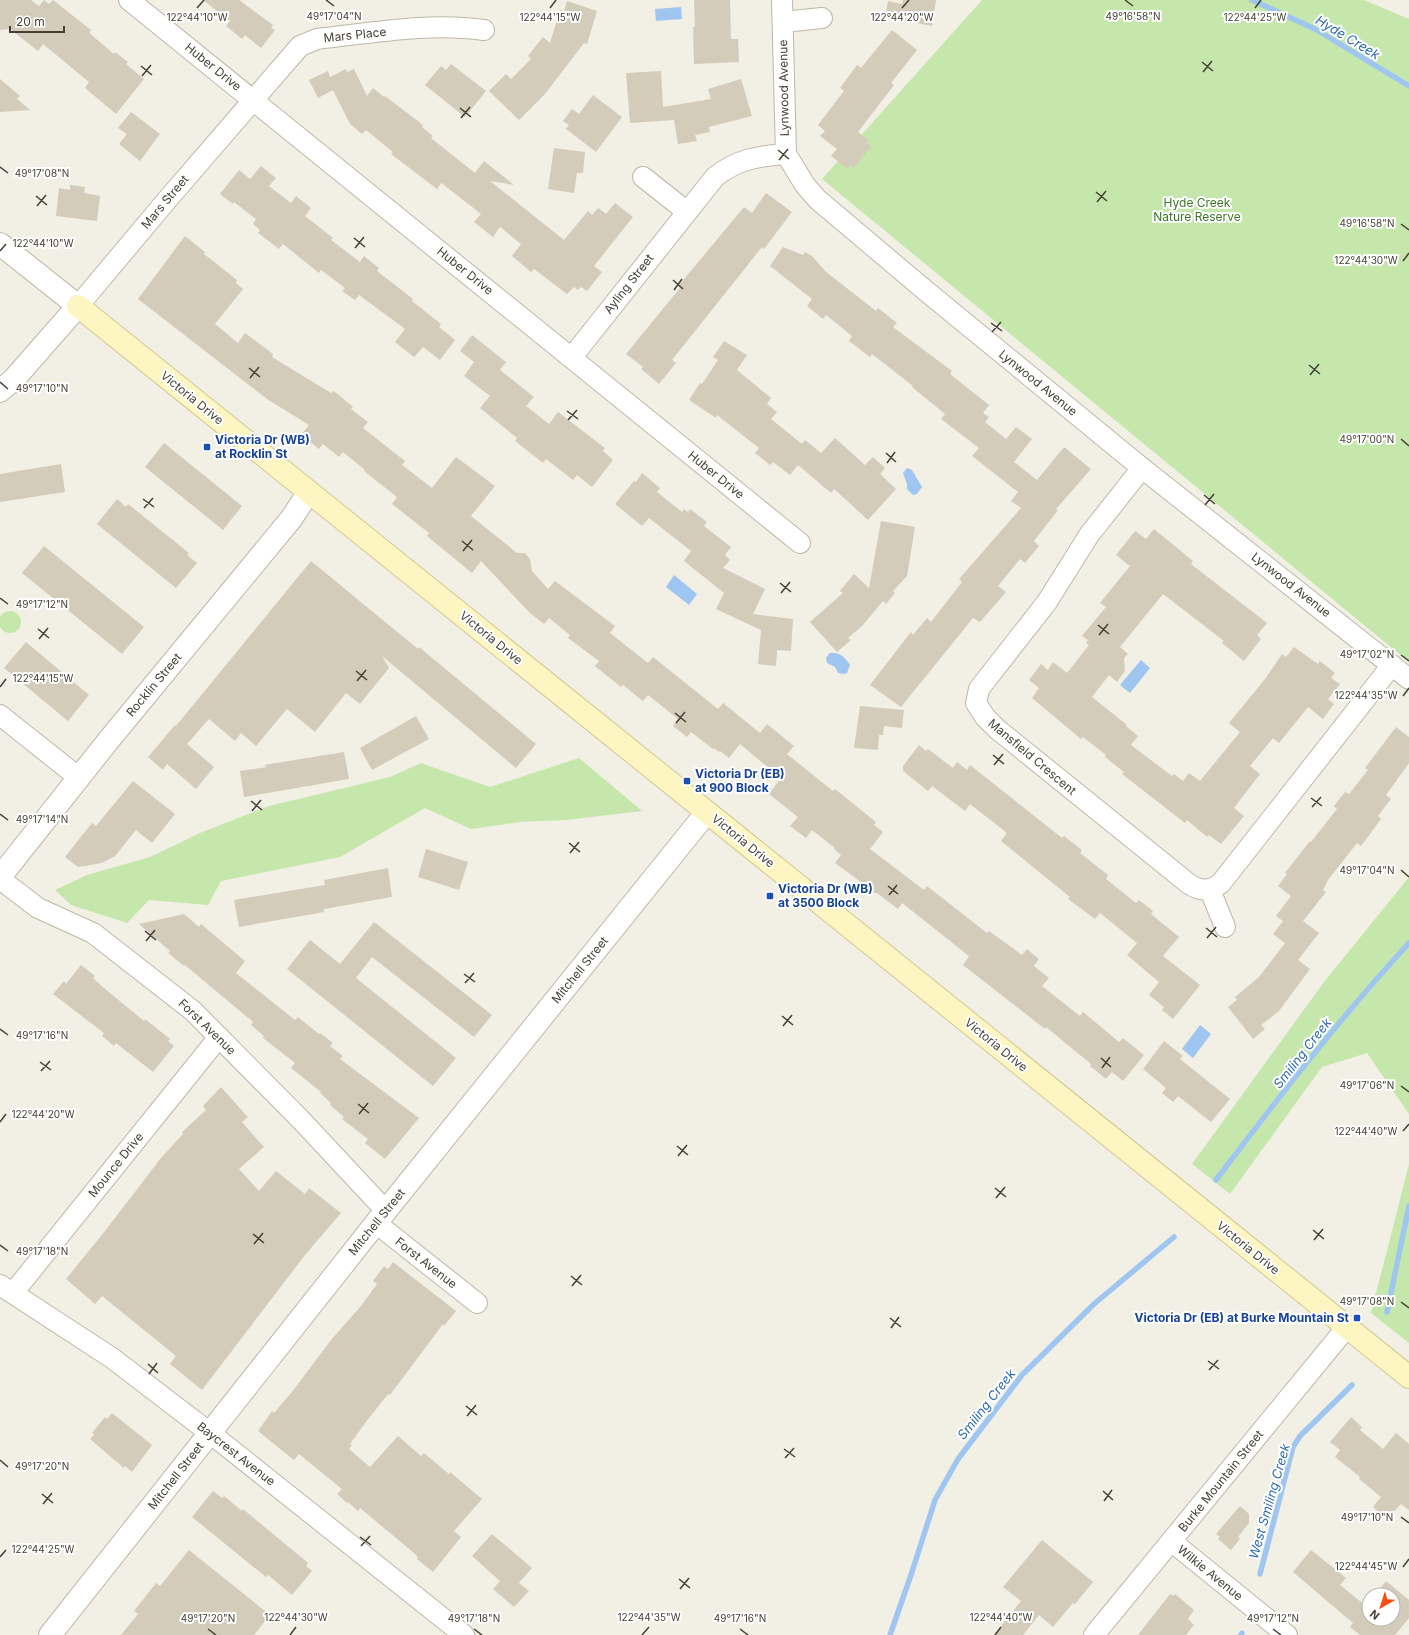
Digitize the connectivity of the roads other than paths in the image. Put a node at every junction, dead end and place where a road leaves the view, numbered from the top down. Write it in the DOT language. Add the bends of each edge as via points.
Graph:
graph roads {
  1 [pos="129,0"];
  2 [pos="782,0"];
  3 [pos="822,18"];
  4 [pos="783,22"];
  5 [pos="484,30"];
  6 [pos="252,100"];
  7 [pos="786,154"];
  8 [pos="643,177"];
  9 [pos="686,211"];
  10 [pos="0,244"];
  11 [pos="78,306"];
  12 [pos="572,357"];
  13 [pos="0,391"];
  14 [pos="1142,468"];
  15 [pos="309,492"];
  16 [pos="800,543"];
  17 [pos="1392,665"];
  18 [pos="1409,679"];
  19 [pos="0,715"];
  20 [pos="78,777"];
  21 [pos="707,812"];
  22 [pos="0,878"];
  23 [pos="1210,890"];
  24 [pos="1225,927"];
  25 [pos="219,1038"];
  26 [pos="381,1217"];
  27 [pos="7,1289"];
  28 [pos="477,1303"];
  29 [pos="1347,1327"];
  30 [pos="1409,1377"];
  31 [pos="210,1433"];
  32 [pos="1171,1541"];
  33 [pos="50,1635"];
  34 [pos="464,1635"];
  35 [pos="1094,1635"];
  36 [pos="1287,1635"];
  1 -- 6 [label="street, Huber Drive"];
  2 -- 4 [label="street, Lynwood Avenue"];
  3 -- 4 [label="street, Lynwood Avenue"];
  4 -- 7 [label="street, Lynwood Avenue"];
  5 -- 6 [label="street, Mars Place" via="436,26 311,41 296,49"];
  6 -- 11 [label="street, Mars Street"];
  6 -- 12 [label="street, Huber Drive"];
  7 -- 9 [label="street, Ayling Street" via="751,158 730,166 715,177"];
  7 -- 14 [label="street, Lynwood Avenue" via="805,185 828,210"];
  8 -- 9 [label="street"];
  9 -- 12 [label="street, Ayling Street"];
  10 -- 11 [label="street, Victoria Drive"];
  11 -- 13 [label="street" via="14,379"];
  11 -- 15 [label="main road, Victoria Drive"];
  12 -- 16 [label="street, Huber Drive"];
  14 -- 17 [label="street, Lynwood Avenue"];
  14 -- 23 [label="street, Mansfield Crescent" via="1089,535 1047,602 986,680 976,703 985,717 998,729 1186,882 1195,888"];
  15 -- 20 [label="street, Rocklin Street" via="286,524"];
  15 -- 21 [label="main road, Victoria Drive"];
  17 -- 18 [label="street, Lynwood Avenue"];
  17 -- 23 [label="street" via="1230,873"];
  19 -- 20 [label="street"];
  20 -- 22 [label="street, Rocklin Street"];
  21 -- 26 [label="street, Mitchell Street"];
  21 -- 29 [label="main road, Victoria Drive"];
  22 -- 25 [label="street, Forst Avenue" via="38,908 94,933 193,1011"];
  23 -- 24 [label="street"];
  25 -- 26 [label="street, Forst Avenue" via="302,1121"];
  25 -- 27 [label="street, Mounce Drive"];
  26 -- 28 [label="street, Forst Avenue"];
  26 -- 31 [label="street, Mitchell Street"];
  27 -- 31 [label="street, Baycrest Avenue" via="112,1358"];
  29 -- 30 [label="main road, Victoria Drive"];
  29 -- 32 [label="street, Burke Mountain Street"];
  31 -- 33 [label="street, Mitchell Street"];
  31 -- 34 [label="street, Baycrest Avenue"];
  32 -- 35 [label="street, Burke Mountain Street"];
  32 -- 36 [label="street, Wilkie Avenue"];
}
